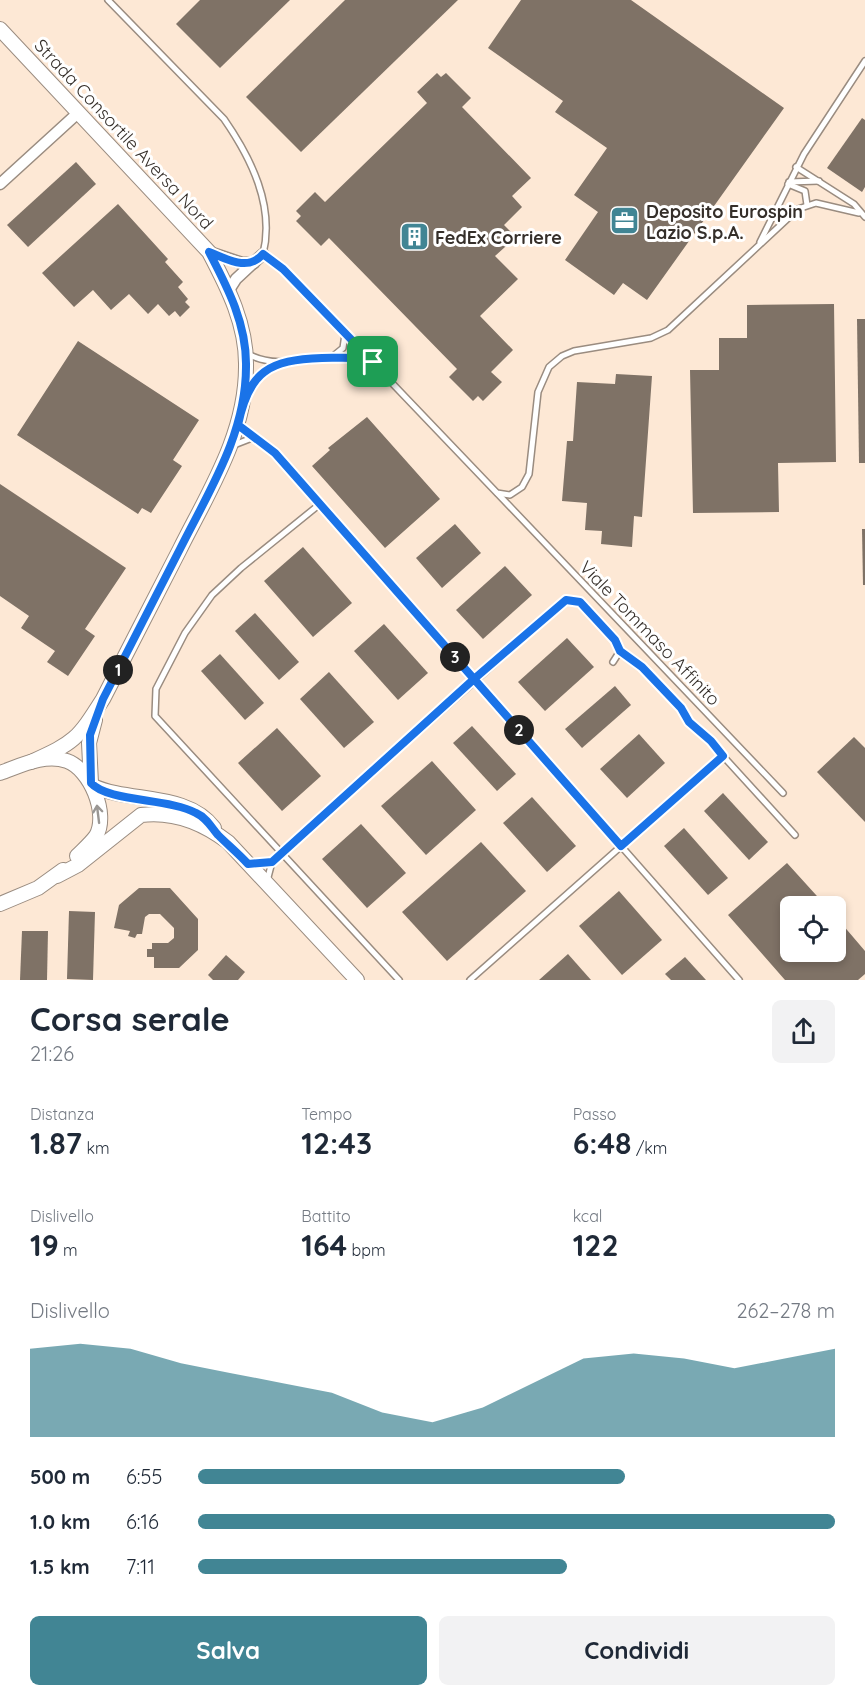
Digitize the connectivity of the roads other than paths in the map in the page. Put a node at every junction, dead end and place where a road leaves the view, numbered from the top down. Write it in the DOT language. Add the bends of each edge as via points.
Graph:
graph roads {
  1 [pos="108,0"];
  2 [pos="0,28"];
  3 [pos="865,61"];
  4 [pos="79,112"];
  5 [pos="796,167"];
  6 [pos="820,181"];
  7 [pos="788,183"];
  8 [pos="0,184"];
  9 [pos="807,205"];
  10 [pos="863,215"];
  11 [pos="759,243"];
  12 [pos="209,252"];
  13 [pos="263,254"];
  14 [pos="254,263"];
  15 [pos="229,290"];
  16 [pos="345,334"];
  17 [pos="246,352"];
  18 [pos="331,358"];
  19 [pos="286,360"];
  20 [pos="373,362"];
  21 [pos="244,396"];
  22 [pos="238,425"];
  23 [pos="252,438"];
  24 [pos="230,447"];
  25 [pos="497,493"];
  26 [pos="320,504"];
  27 [pos="613,662"];
  28 [pos="474,679"];
  29 [pos="103,699"];
  30 [pos="92,730"];
  31 [pos="30,762"];
  32 [pos="0,773"];
  33 [pos="92,784"];
  34 [pos="783,793"];
  35 [pos="129,797"];
  36 [pos="218,835"];
  37 [pos="795,835"];
  38 [pos="621,846"];
  39 [pos="282,853"];
  40 [pos="272,862"];
  41 [pos="248,864"];
  42 [pos="57,876"];
  43 [pos="267,884"];
  44 [pos="0,904"];
  45 [pos="357,980"];
  46 [pos="399,980"];
  47 [pos="470,980"];
  48 [pos="739,980"];
  1 -- 13 [label="lane" via="224,119 238,139 265,203 267,229"];
  2 -- 4 [label="street, Strada Consortile Aversa Nord"];
  3 -- 5 [label="lane"];
  4 -- 8 [label="street"];
  4 -- 12 [label="street, Strada Consortile Aversa Nord"];
  5 -- 6 [label="lane"];
  5 -- 7 [label="lane"];
  6 -- 7 [label="lane"];
  6 -- 10 [label="lane" via="854,204"];
  7 -- 9 [label="lane" via="805,191"];
  7 -- 11 [label="lane"];
  9 -- 10 [label="lane" via="828,204"];
  9 -- 11 [label="lane"];
  11 -- 25 [label="lane" via="668,330 651,338 574,351 549,367 538,392 529,474 522,487 510,495"];
  12 -- 14 [label="street" via="242,264"];
  12 -- 15 [label="street, Strada Consortile Aversa Nord"];
  13 -- 14 [label="street"];
  13 -- 16 [label="lane, Viale Tommaso Affinito" via="283,269"];
  14 -- 15 [label="street"];
  15 -- 17 [label="street, Strada Consortile Aversa Nord"];
  16 -- 18 [label="lane" via="340,353"];
  16 -- 20 [label="lane, Viale Tommaso Affinito"];
  17 -- 19 [label="lane" via="266,360"];
  17 -- 21 [label="street, Strada Consortile Aversa Nord"];
  18 -- 19 [label="lane"];
  18 -- 20 [label="lane"];
  19 -- 21 [label="lane" via="264,371"];
  20 -- 25 [label="lane, Viale Tommaso Affinito"];
  21 -- 22 [label="street, Strada Consortile Aversa Nord"];
  22 -- 23 [label="lane"];
  22 -- 24 [label="street, Strada Consortile Aversa Nord"];
  23 -- 24 [label="lane"];
  23 -- 26 [label="lane" via="275,453"];
  24 -- 29 [label="street, Strada Consortile Aversa Nord"];
  25 -- 34 [label="lane, Viale Tommaso Affinito"];
  26 -- 28 [label="lane"];
  26 -- 39 [label="lane" via="212,595 185,633 156,689 155,716"];
  27 -- 28 [label="lane" via="620,651 615,640 580,602 566,600"];
  28 -- 38 [label="lane"];
  28 -- 39 [label="lane"];
  29 -- 30 [label="street, Strada Consortile Aversa Nord"];
  29 -- 31 [label="street, Strada Consortile Aversa Nord" via="81,733 68,745"];
  30 -- 33 [label="street, Strada Consortile Aversa Nord"];
  30 -- 35 [label="street" via="100,772"];
  31 -- 32 [label="street"];
  31 -- 33 [label="street" via="51,758 68,761"];
  33 -- 35 [label="street" via="114,795"];
  42 -- 33 [label="street, Strada Consortile Aversa Nord, one-way" via="96,835 100,823"];
  35 -- 36 [label="street" via="173,803 197,813 213,825"];
  36 -- 41 [label="street"];
  36 -- 42 [label="street" via="177,817 141,815 78,865"];
  37 -- 38 [label="lane" via="723,756"];
  38 -- 47 [label="lane"];
  38 -- 48 [label="lane"];
  39 -- 40 [label="lane"];
  39 -- 46 [label="lane"];
  40 -- 41 [label="lane"];
  40 -- 43 [label="lane"];
  41 -- 43 [label="street"];
  42 -- 44 [label="street"];
  43 -- 45 [label="street"];
}
